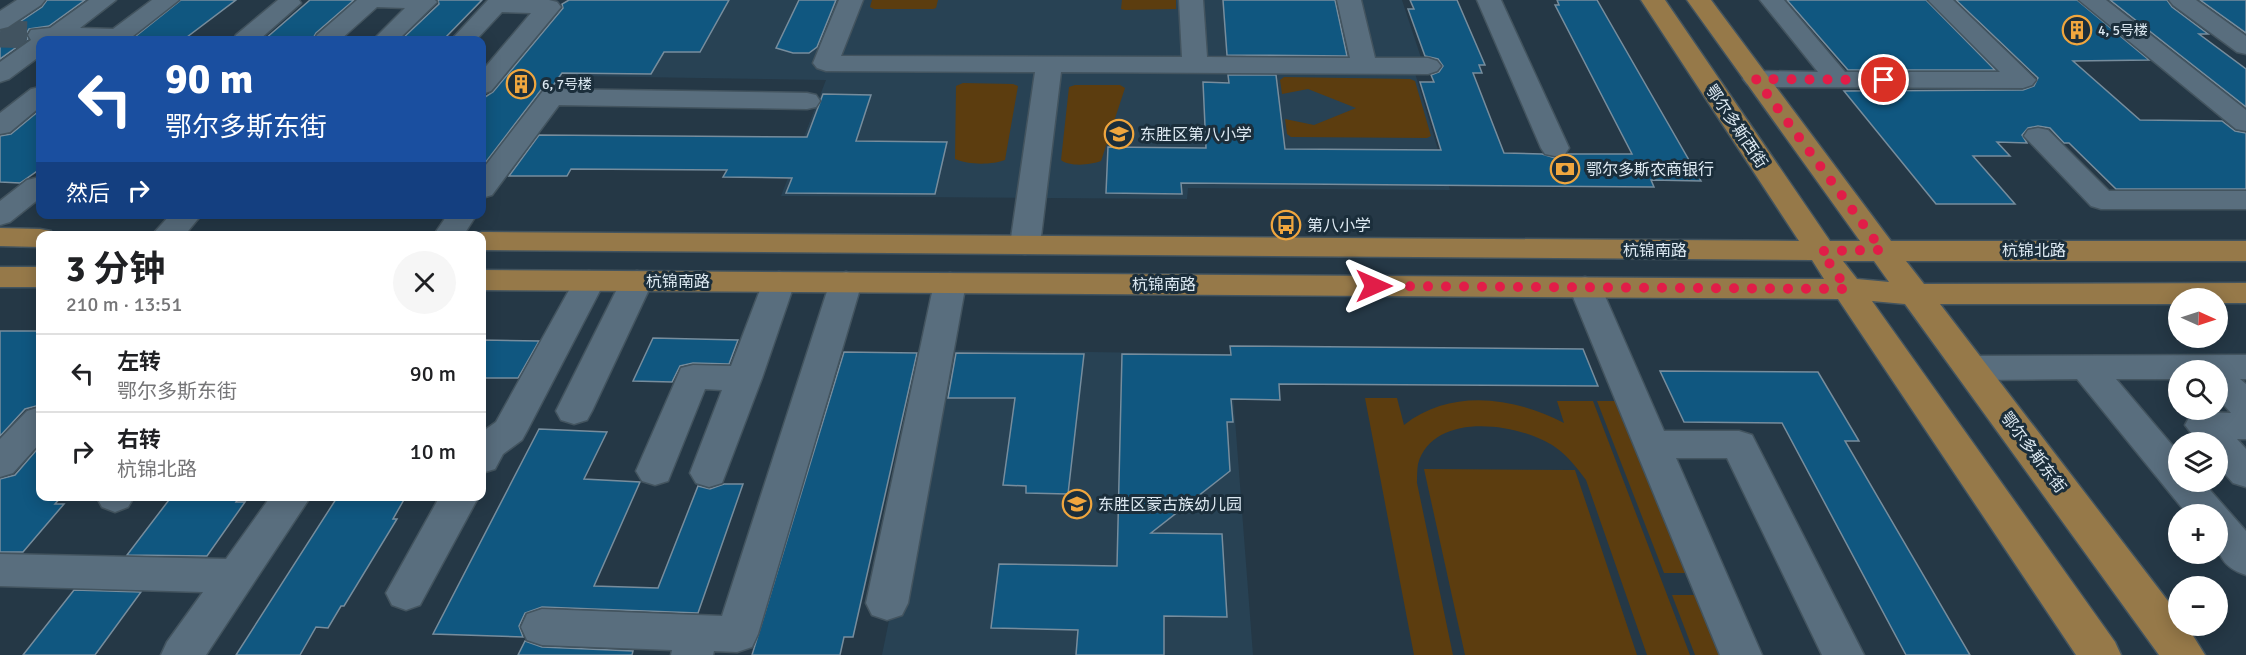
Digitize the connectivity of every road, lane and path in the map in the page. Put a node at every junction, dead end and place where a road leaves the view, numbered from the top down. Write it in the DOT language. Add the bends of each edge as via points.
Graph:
graph roads {
  1 [pos="33,0"];
  2 [pos="104,0"];
  3 [pos="167,0"];
  4 [pos="371,0"];
  5 [pos="851,0"];
  6 [pos="1191,0"];
  7 [pos="1349,0"];
  8 [pos="1489,0"];
  9 [pos="1653,0"];
  10 [pos="1699,0"];
  11 [pos="1772,0"];
  12 [pos="1940,0"];
  13 [pos="2091,0"];
  14 [pos="2181,0"];
  15 [pos="289,3"];
  16 [pos="0,22"];
  17 [pos="50,36"];
  18 [pos="119,36"];
  19 [pos="250,36"];
  20 [pos="330,36"];
  21 [pos="389,36"];
  22 [pos="467,36"];
  23 [pos="36,47"];
  24 [pos="2246,47"];
  25 [pos="1049,64"];
  26 [pos="1195,65"];
  27 [pos="1364,65"];
  28 [pos="1428,66"];
  29 [pos="0,74"];
  30 [pos="1756,79"];
  31 [pos="1838,79"];
  32 [pos="486,81"];
  33 [pos="36,98"];
  34 [pos="807,101"];
  35 [pos="2246,123"];
  36 [pos="0,126"];
  37 [pos="2038,136"];
  38 [pos="1555,148"];
  39 [pos="486,184"];
  40 [pos="22,192"];
  41 [pos="2246,200"];
  42 [pos="0,216"];
  43 [pos="183,219"];
  44 [pos="171,231"];
  45 [pos="0,237"];
  46 [pos="36,238"];
  47 [pos="486,241"];
  48 [pos="1025,245"];
  49 [pos="1882,250"];
  50 [pos="1821,251"];
  51 [pos="2246,251"];
  52 [pos="0,277"];
  53 [pos="36,277"];
  54 [pos="486,280"];
  55 [pos="589,281"];
  56 [pos="637,281"];
  57 [pos="779,282"];
  58 [pos="846,282"];
  59 [pos="950,283"];
  60 [pos="1585,287"];
  61 [pos="1847,289"];
  62 [pos="2246,293"];
  63 [pos="1917,294"];
  64 [pos="2086,367"];
  65 [pos="2246,367"];
  66 [pos="1971,368"];
  67 [pos="2228,369"];
  68 [pos="2168,370"];
  69 [pos="745,378"];
  70 [pos="2228,387"];
  71 [pos="2246,406"];
  72 [pos="574,411"];
  73 [pos="36,424"];
  74 [pos="2246,426"];
  75 [pos="1652,444"];
  76 [pos="486,451"];
  77 [pos="0,463"];
  78 [pos="2168,465"];
  79 [pos="655,471"];
  80 [pos="709,472"];
  81 [pos="2246,473"];
  82 [pos="2190,492"];
  83 [pos="289,501"];
  84 [pos="457,501"];
  85 [pos="2200,504"];
  86 [pos="2228,537"];
  87 [pos="2246,559"];
  88 [pos="3,574"];
  89 [pos="237,576"];
  90 [pos="406,593"];
  91 [pos="887,603"];
  92 [pos="542,627"];
  93 [pos="695,644"];
  94 [pos="182,655"];
  95 [pos="1741,655"];
  96 [pos="1843,655"];
  97 [pos="2100,655"];
  98 [pos="2184,655"];
  1 -- 16 [label="lane"];
  2 -- 17 [label="lane"];
  3 -- 18 [label="lane"];
  4 -- 20 [label="lane"];
  4 -- 21 [label="lane" via="425,2"];
  5 -- 25 [label="lane" via="826,63"];
  6 -- 26 [label="lane"];
  7 -- 27 [label="lane"];
  8 -- 38 [label="lane"];
  9 -- 50 [label="main road, 鄂尔多斯西街"];
  10 -- 30 [label="main road"];
  11 -- 31 [label="lane"];
  12 -- 31 [label="lane" via="2023,80"];
  13 -- 35 [label="lane"];
  14 -- 24 [label="lane"];
  15 -- 19 [label="lane"];
  22 -- 32 [label="lane" via="496,5 549,7"];
  23 -- 29 [label="lane"];
  25 -- 26 [label="lane"];
  25 -- 48 [label="lane"];
  26 -- 27 [label="lane"];
  27 -- 28 [label="lane"];
  30 -- 31 [label="lane"];
  30 -- 49 [label="main road"];
  33 -- 36 [label="lane"];
  34 -- 39 [label="lane" via="552,97"];
  37 -- 41 [label="lane" via="2101,200"];
  40 -- 42 [label="lane"];
  43 -- 44 [label="lane"];
  45 -- 46 [label="main road"];
  47 -- 48 [label="main road, 杭锦南路"];
  48 -- 50 [label="main road, 杭锦南路"];
  49 -- 50 [label="main road, 杭锦北路"];
  49 -- 51 [label="main road, 杭锦北路"];
  49 -- 63 [label="main road, 鄂尔多斯东街"];
  50 -- 61 [label="main road"];
  52 -- 53 [label="main road"];
  54 -- 55 [label="main road, 杭锦南路"];
  55 -- 56 [label="main road, 杭锦南路"];
  55 -- 76 [label="lane" via="509,431"];
  56 -- 57 [label="main road, 杭锦南路"];
  56 -- 72 [label="lane"];
  57 -- 58 [label="main road, 杭锦南路"];
  57 -- 69 [label="lane"];
  58 -- 59 [label="main road, 杭锦南路"];
  58 -- 93 [label="lane" via="736,634"];
  59 -- 60 [label="main road, 杭锦南路"];
  59 -- 91 [label="lane"];
  60 -- 61 [label="main road, 杭锦南路"];
  60 -- 75 [label="lane"];
  61 -- 63 [label="main road"];
  61 -- 97 [label="main road"];
  62 -- 63 [label="main road"];
  63 -- 66 [label="main road, 鄂尔多斯东街"];
  64 -- 66 [label="lane"];
  64 -- 68 [label="lane"];
  64 -- 78 [label="lane"];
  65 -- 67 [label="lane"];
  66 -- 98 [label="main road, 鄂尔多斯东街"];
  69 -- 79 [label="lane" via="693,376"];
  69 -- 80 [label="lane"];
  70 -- 71 [label="lane"];
  73 -- 77 [label="lane"];
  74 -- 81 [label="lane" via="2204,425"];
  75 -- 95 [label="lane"];
  75 -- 96 [label="lane" via="1739,445"];
  82 -- 85 [label="lane"];
  83 -- 89 [label="lane"];
  84 -- 90 [label="lane"];
  86 -- 87 [label="lane"];
  88 -- 89 [label="lane"];
  89 -- 94 [label="lane"];
  92 -- 93 [label="lane"];
}
